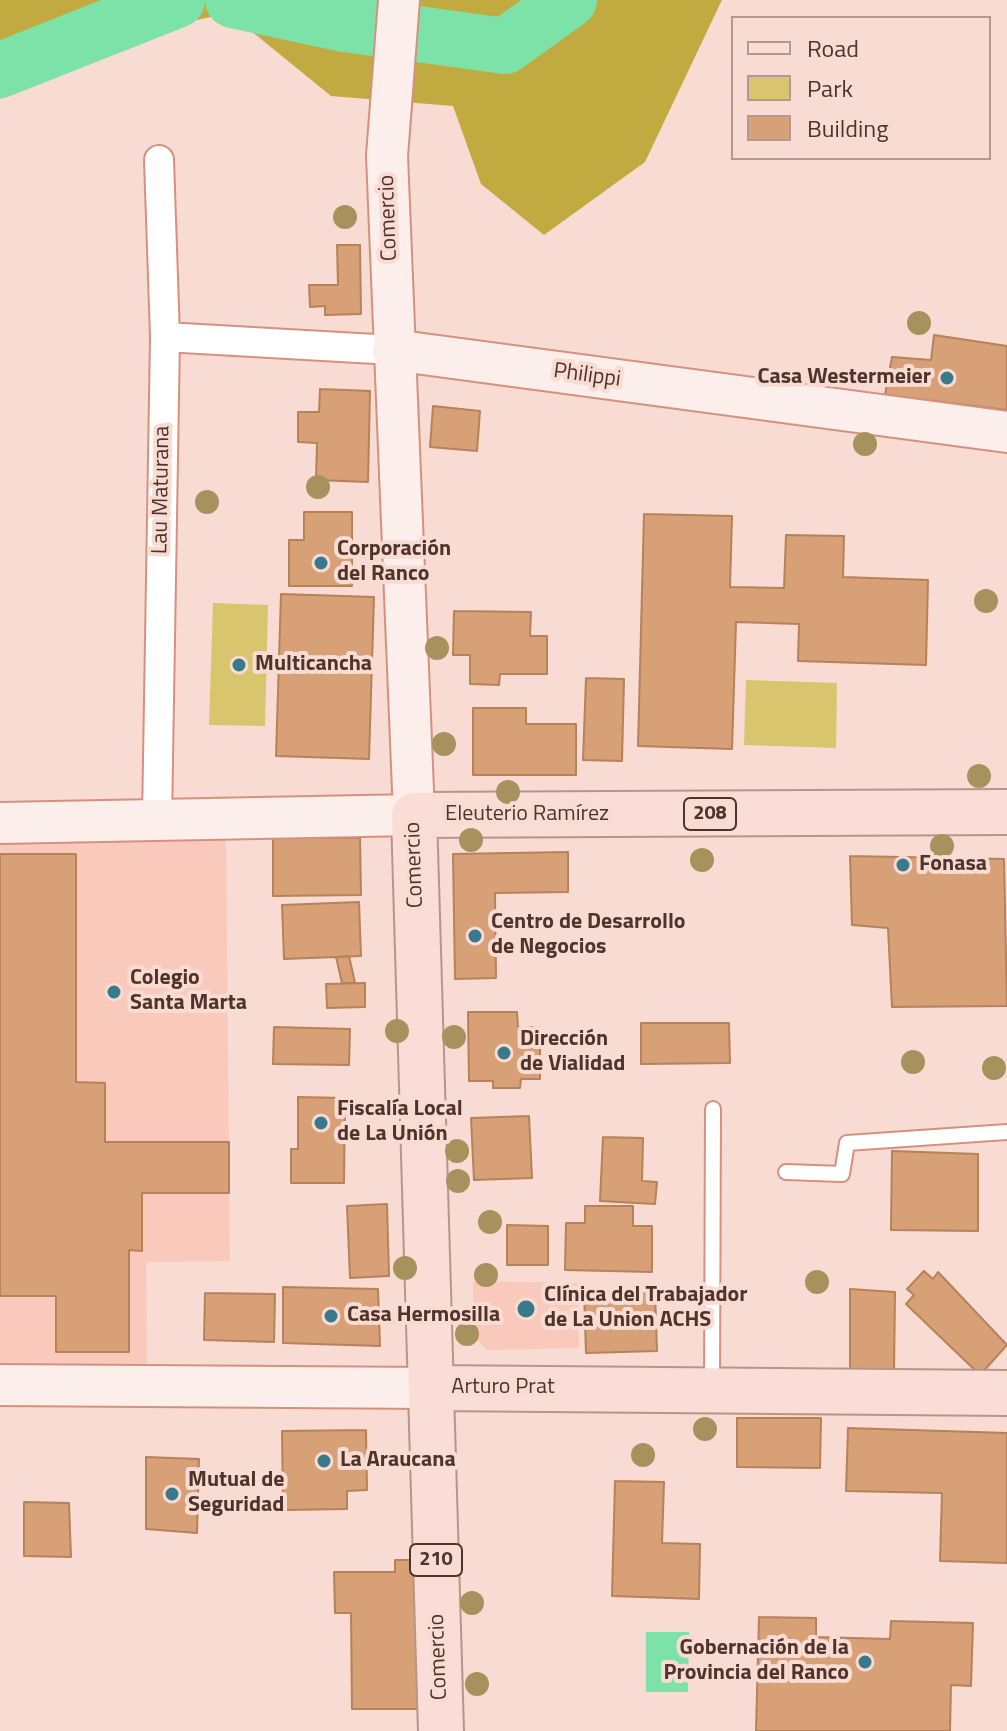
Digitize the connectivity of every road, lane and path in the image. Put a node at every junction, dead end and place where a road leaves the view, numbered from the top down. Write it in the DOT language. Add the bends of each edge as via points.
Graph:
graph roads {
  1 [pos="399,0"];
  2 [pos="159,160"];
  3 [pos="165,337"];
  4 [pos="393,350"];
  5 [pos="1007,432"];
  6 [pos="1007,812"];
  7 [pos="414,815"];
  8 [pos="157,820"];
  9 [pos="0,823"];
  10 [pos="713,1109"];
  11 [pos="1007,1132"];
  12 [pos="786,1172"];
  13 [pos="0,1385"];
  14 [pos="432,1388"];
  15 [pos="712,1390"];
  16 [pos="1007,1393"];
  17 [pos="441,1731"];
  1 -- 4 [label="street, Comercio" via="387,156"];
  2 -- 3 [label="street, Lau Maturana"];
  3 -- 4 [label="street, Philippi"];
  3 -- 8 [label="street, Lau Maturana"];
  4 -- 5 [label="street, Philippi"];
  4 -- 7 [label="street, Comercio"];
  6 -- 7 [label="main road, Eleuterio Ramírez / 208"];
  7 -- 8 [label="street, Eleuterio Ramírez"];
  7 -- 14 [label="main road, Comercio / 210"];
  8 -- 9 [label="street, Eleuterio Ramírez"];
  10 -- 15 [label="lane"];
  11 -- 12 [label="lane" via="847,1143 842,1174"];
  13 -- 14 [label="street, Arturo Prat"];
  14 -- 15 [label="main road, Arturo Prat"];
  14 -- 17 [label="main road, Comercio / 210"];
  15 -- 16 [label="main road, Arturo Prat"];
}
